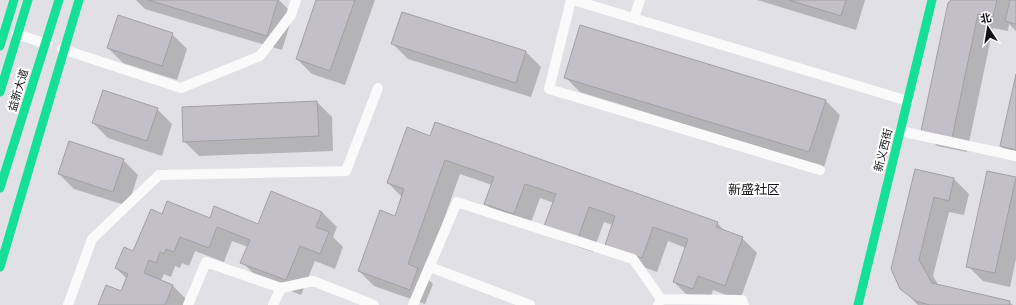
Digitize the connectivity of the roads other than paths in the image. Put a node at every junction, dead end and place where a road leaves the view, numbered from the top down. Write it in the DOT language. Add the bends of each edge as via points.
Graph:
graph roads {
  1 [pos="14,0"];
  2 [pos="28,0"];
  3 [pos="59,0"];
  4 [pos="79,0"];
  5 [pos="296,0"];
  6 [pos="572,0"];
  7 [pos="640,0"];
  8 [pos="932,0"];
  9 [pos="634,18"];
  10 [pos="5,30"];
  11 [pos="0,46"];
  12 [pos="64,50"];
  13 [pos="378,88"];
  14 [pos="0,92"];
  15 [pos="908,101"];
  16 [pos="900,131"];
  17 [pos="1016,156"];
  18 [pos="820,170"];
  19 [pos="0,188"];
  20 [pos="0,267"];
  21 [pos="430,267"];
  22 [pos="281,288"];
  23 [pos="660,302"];
  24 [pos="68,305"];
  25 [pos="188,305"];
  26 [pos="272,305"];
  27 [pos="374,305"];
  28 [pos="413,305"];
  29 [pos="530,305"];
  30 [pos="744,305"];
  31 [pos="858,305"];
  1 -- 10 [label="main road"];
  2 -- 14 [label="main road"];
  3 -- 19 [label="main road, 益新大道"];
  4 -- 12 [label="main road"];
  5 -- 12 [label="lane" via="291,14 260,56 181,88"];
  6 -- 9 [label="lane"];
  6 -- 18 [label="lane" via="549,89"];
  7 -- 9 [label="lane"];
  8 -- 15 [label="main road, 新义西街"];
  9 -- 15 [label="lane"];
  10 -- 11 [label="main road"];
  10 -- 12 [label="lane"];
  12 -- 20 [label="main road"];
  13 -- 24 [label="lane" via="346,171 159,175 92,238"];
  15 -- 16 [label="main road, 新义西街"];
  16 -- 17 [label="lane"];
  16 -- 31 [label="main road, 新义西街"];
  21 -- 23 [label="lane" via="457,202 633,259"];
  21 -- 28 [label="lane"];
  21 -- 29 [label="lane"];
  22 -- 25 [label="lane" via="206,262"];
  22 -- 26 [label="lane"];
  22 -- 27 [label="lane" via="313,281"];
  23 -- 30 [label="lane" via="742,300"];
}
